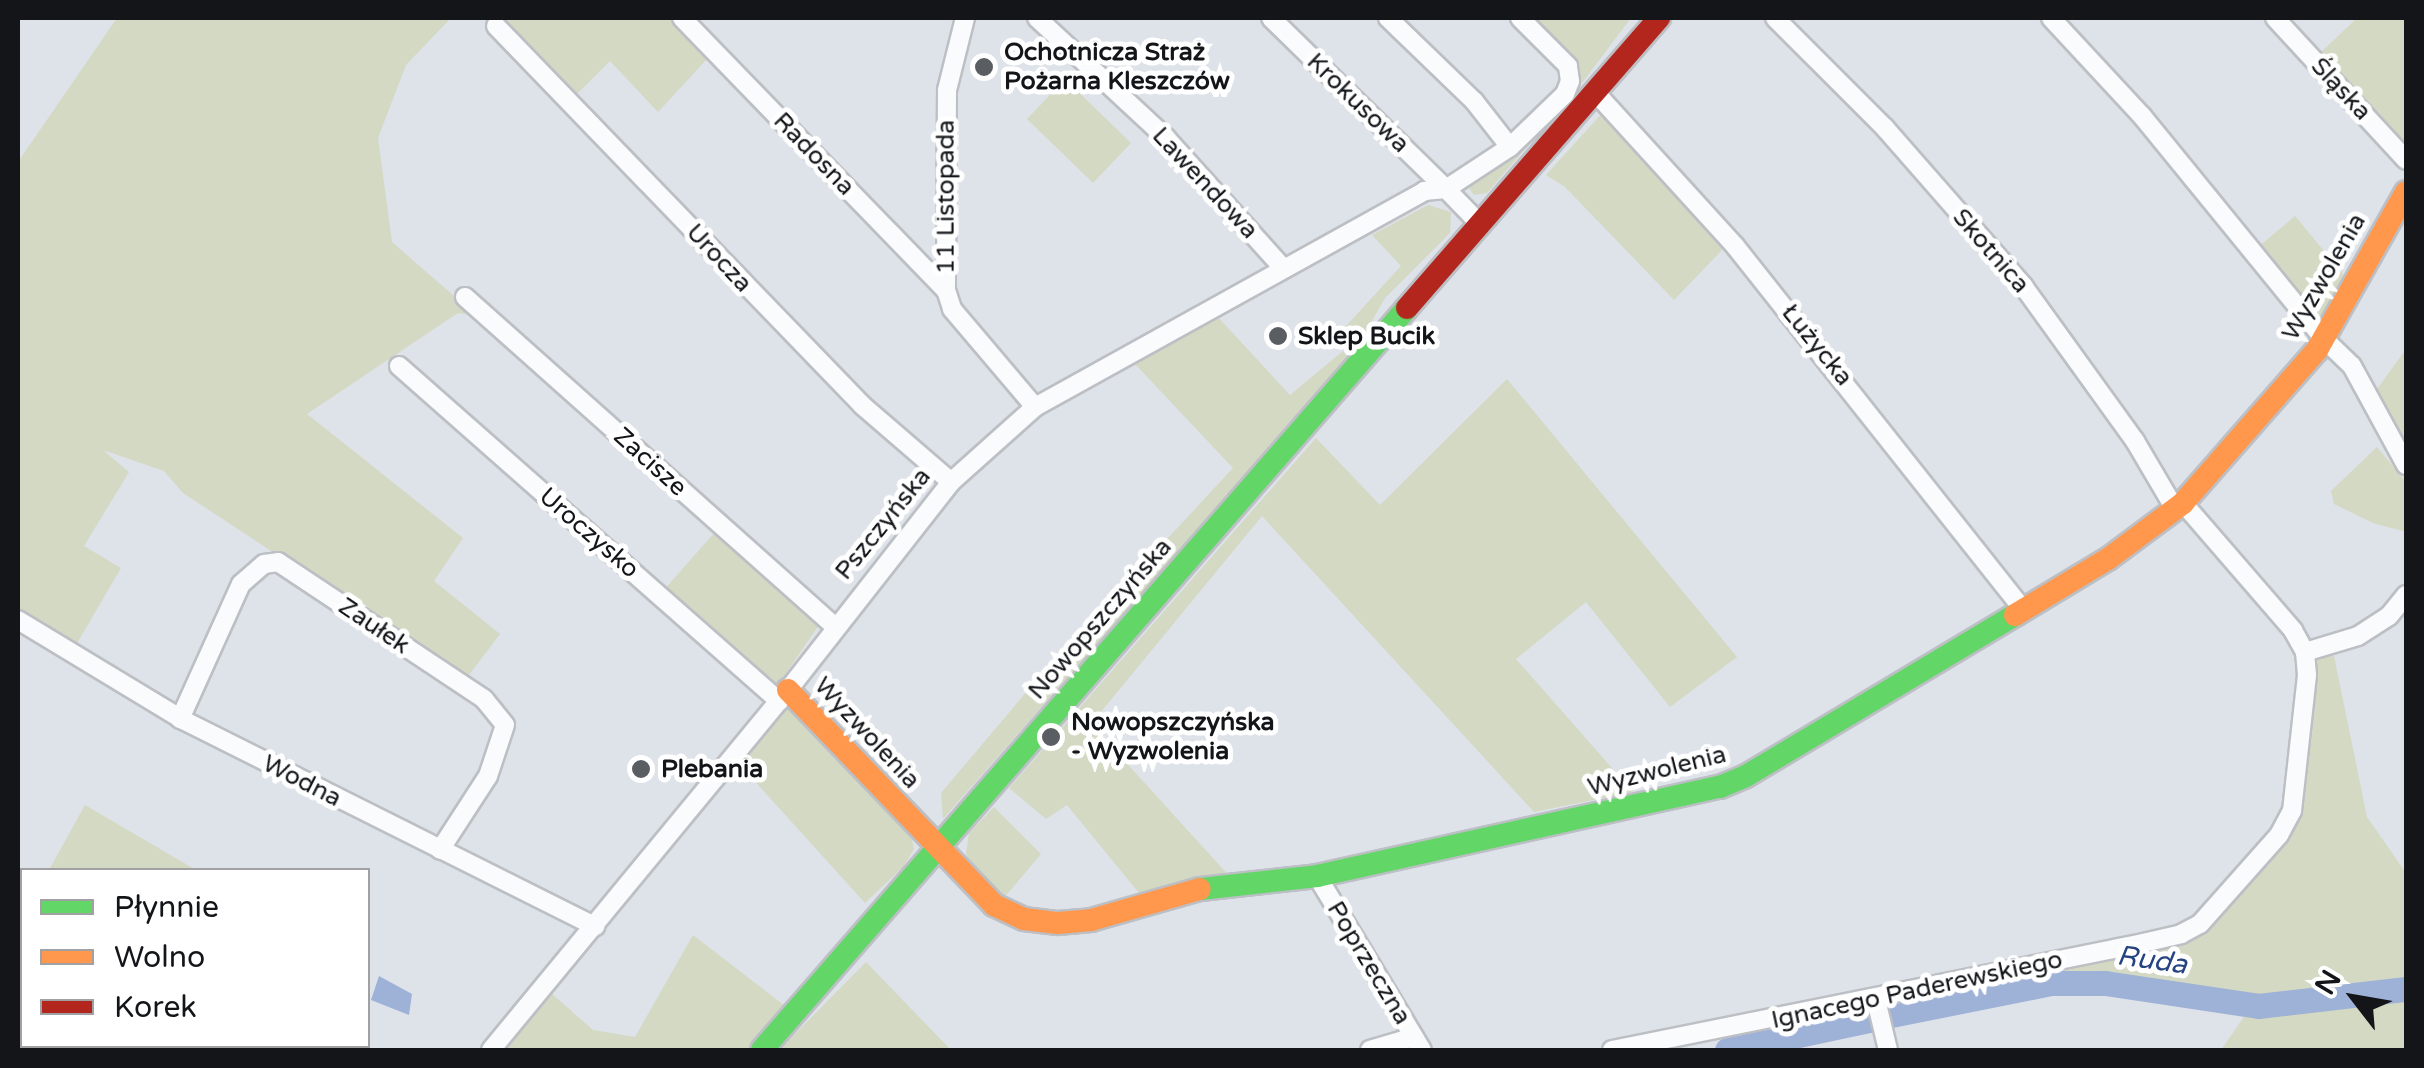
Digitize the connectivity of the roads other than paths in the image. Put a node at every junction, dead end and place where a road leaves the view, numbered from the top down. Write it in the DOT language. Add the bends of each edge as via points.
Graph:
graph roads {
  1 [pos="682,18"];
  2 [pos="965,18"];
  3 [pos="1037,18"];
  4 [pos="1270,18"];
  5 [pos="1388,18"];
  6 [pos="1520,18"];
  7 [pos="1658,18"];
  8 [pos="1775,18"];
  9 [pos="2051,18"];
  10 [pos="2275,18"];
  11 [pos="496,26"];
  12 [pos="1595,92"];
  13 [pos="1510,147"];
  14 [pos="2406,160"];
  15 [pos="1446,188"];
  16 [pos="2406,192"];
  17 [pos="1480,224"];
  18 [pos="1283,268"];
  19 [pos="946,290"];
  20 [pos="465,297"];
  21 [pos="2323,338"];
  22 [pos="398,366"];
  23 [pos="1035,407"];
  24 [pos="2406,465"];
  25 [pos="952,482"];
  26 [pos="2179,506"];
  27 [pos="2406,595"];
  28 [pos="2024,610"];
  29 [pos="18,620"];
  30 [pos="836,628"];
  31 [pos="2305,652"];
  32 [pos="784,695"];
  33 [pos="180,718"];
  34 [pos="937,847"];
  35 [pos="440,850"];
  36 [pos="1317,876"];
  37 [pos="594,926"];
  38 [pos="1876,1000"];
  39 [pos="1418,1044"];
  40 [pos="492,1050"];
  41 [pos="762,1050"];
  42 [pos="1370,1050"];
  43 [pos="1612,1050"];
  44 [pos="1888,1050"];
  1 -- 19 [label="street, Radosna"];
  2 -- 19 [label="street, 11 Listopada" via="946,90"];
  3 -- 18 [label="street, Lawendowa" via="1166,138"];
  4 -- 15 [label="street, Krokusowa"];
  5 -- 13 [label="street" via="1474,101"];
  6 -- 13 [label="street, Pszczyńska" via="1568,66 1570,81 1553,110"];
  7 -- 12 [label="street"];
  8 -- 26 [label="street, Skotnica" via="1885,128 2024,288"];
  9 -- 21 [label="street" via="2142,116"];
  10 -- 14 [label="street, Śląska"];
  11 -- 25 [label="street, Urocza" via="850,393"];
  12 -- 17 [label="street"];
  12 -- 28 [label="street, Łużycka" via="1758,272"];
  13 -- 15 [label="street, Pszczyńska"];
  15 -- 17 [label="street"];
  15 -- 18 [label="street, Pszczyńska" via="1424,191"];
  16 -- 21 [label="street, Wyzwolenia"];
  17 -- 34 [label="street, Nowopszczyńska"];
  18 -- 23 [label="street, Pszczyńska"];
  19 -- 23 [label="street, 11 Listopada" via="952,309"];
  20 -- 30 [label="street, Zacisze"];
  21 -- 24 [label="street" via="2352,366"];
  21 -- 26 [label="street, Wyzwolenia"];
  22 -- 32 [label="street, Uroczysko"];
  23 -- 25 [label="street, Pszczyńska"];
  25 -- 30 [label="street, Pszczyńska"];
  26 -- 28 [label="street, Wyzwolenia"];
  26 -- 31 [label="street" via="2294,630"];
  27 -- 31 [label="street" via="2358,636"];
  28 -- 36 [label="street, Wyzwolenia" via="1720,787"];
  29 -- 33 [label="street, Wodna"];
  30 -- 32 [label="street, Pszczyńska"];
  31 -- 38 [label="street, Ignacego Paderewskiego" via="2292,811 2280,835 2200,924 2181,934"];
  32 -- 34 [label="street, Wyzwolenia"];
  32 -- 37 [label="street, Pszczyńska"];
  33 -- 35 [label="street, Wodna"];
  33 -- 35 [label="street, Zaułek" via="241,584 264,564 278,562 484,700 505,725 488,776"];
  34 -- 36 [label="street, Wyzwolenia" via="994,905 1024,919 1058,923 1198,889"];
  34 -- 41 [label="street, Nowopszczyńska"];
  35 -- 37 [label="street, Wodna"];
  36 -- 39 [label="street, Poprzeczna"];
  37 -- 40 [label="street, Pszczyńska"];
  38 -- 43 [label="street, Ignacego Paderewskiego"];
  38 -- 44 [label="street"];
  39 -- 42 [label="street"];
}
